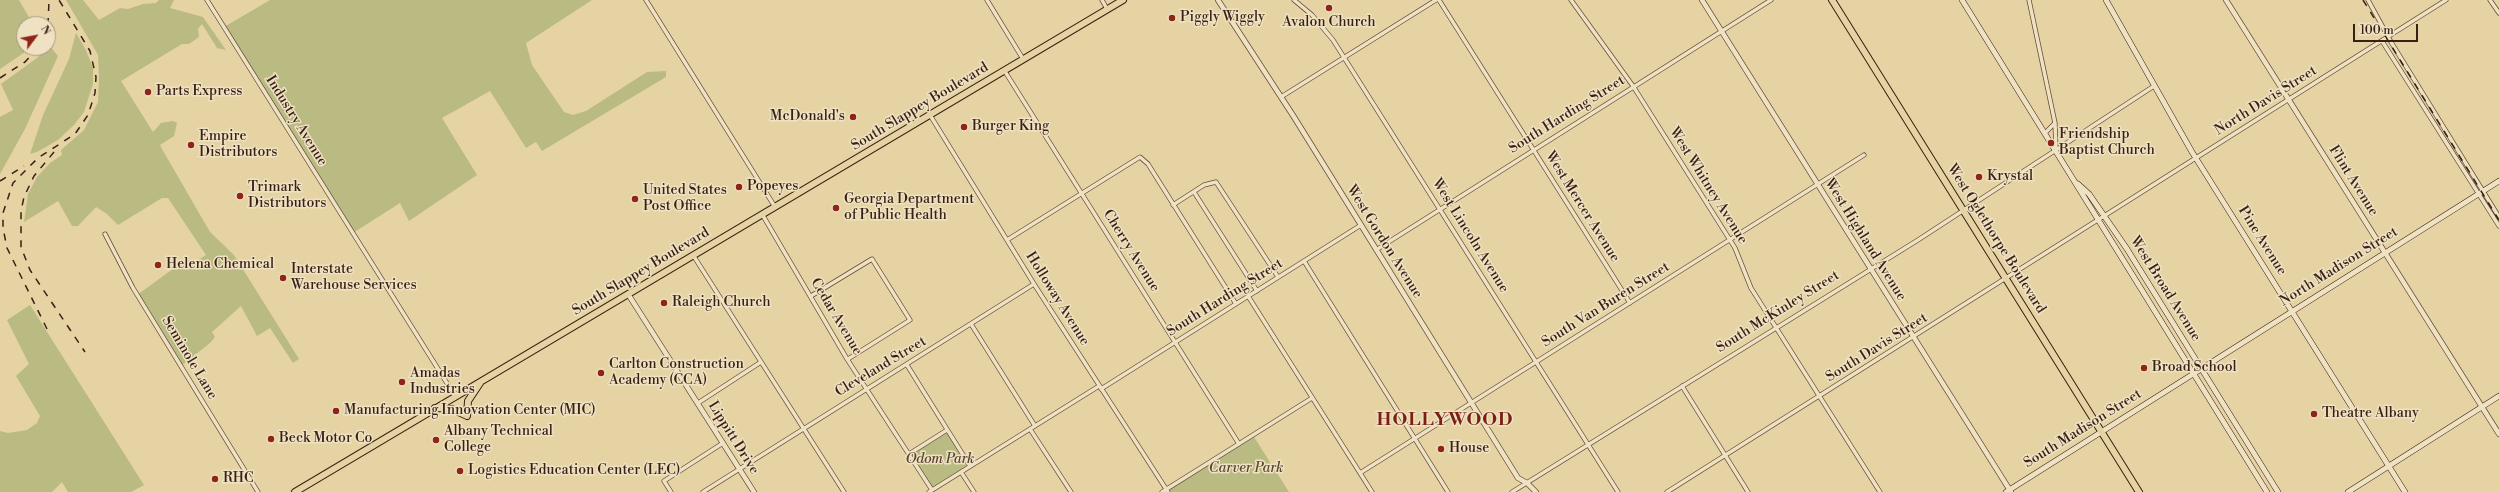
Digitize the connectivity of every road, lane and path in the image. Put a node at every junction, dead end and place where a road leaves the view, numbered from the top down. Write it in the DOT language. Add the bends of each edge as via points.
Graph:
graph roads {
  1 [pos="207,0"];
  2 [pos="646,0"];
  3 [pos="987,0"];
  4 [pos="1102,0"];
  5 [pos="1123,0"];
  6 [pos="1218,0"];
  7 [pos="1294,0"];
  8 [pos="1436,0"];
  9 [pos="1439,0"];
  10 [pos="1571,0"];
  11 [pos="1702,0"];
  12 [pos="1771,0"];
  13 [pos="1832,0"];
  14 [pos="1962,0"];
  15 [pos="2029,0"];
  16 [pos="2106,0"];
  17 [pos="2226,0"];
  18 [pos="2368,0"];
  19 [pos="2446,0"];
  20 [pos="2490,0"];
  21 [pos="1107,10"];
  22 [pos="2499,13"];
  23 [pos="1721,31"];
  24 [pos="2389,36"];
  25 [pos="2382,41"];
  26 [pos="1344,57"];
  27 [pos="1023,59"];
  28 [pos="1004,70"];
  29 [pos="1633,86"];
  30 [pos="2154,86"];
  31 [pos="1280,97"];
  32 [pos="2289,100"];
  33 [pos="930,115"];
  34 [pos="2055,123"];
  35 [pos="2045,133"];
  36 [pos="2056,149"];
  37 [pos="1532,150"];
  38 [pos="1864,155"];
  39 [pos="2196,159"];
  40 [pos="2499,181"];
  41 [pos="2077,183"];
  42 [pos="1817,185"];
  43 [pos="2484,190"];
  44 [pos="1194,192"];
  45 [pos="1082,194"];
  46 [pos="2478,194"];
  47 [pos="1173,205"];
  48 [pos="775,207"];
  49 [pos="1440,208"];
  50 [pos="1964,210"];
  51 [pos="762,214"];
  52 [pos="2499,216"];
  53 [pos="2105,217"];
  54 [pos="2098,221"];
  55 [pos="1361,225"];
  56 [pos="2499,226"];
  57 [pos="105,234"];
  58 [pos="1007,240"];
  59 [pos="1730,240"];
  60 [pos="1376,250"];
  61 [pos="2385,253"];
  62 [pos="693,256"];
  63 [pos="1304,261"];
  64 [pos="1870,268"];
  65 [pos="1278,277"];
  66 [pos="2007,279"];
  67 [pos="1034,284"];
  68 [pos="1257,290"];
  69 [pos="628,294"];
  70 [pos="811,296"];
  71 [pos="1248,296"];
  72 [pos="1630,303"];
  73 [pos="1236,304"];
  74 [pos="2292,311"];
  75 [pos="971,324"];
  76 [pos="1776,327"];
  77 [pos="1914,337"];
  78 [pos="1174,342"];
  79 [pos="848,359"];
  80 [pos="761,362"];
  81 [pos="1536,362"];
  82 [pos="907,365"];
  83 [pos="2202,370"];
  84 [pos="2193,374"];
  85 [pos="482,380"];
  86 [pos="1682,386"];
  87 [pos="1100,387"];
  88 [pos="867,388"];
  89 [pos="455,396"];
  90 [pos="1820,396"];
  91 [pos="2499,396"];
  92 [pos="1312,398"];
  93 [pos="698,403"];
  94 [pos="1472,403"];
  95 [pos="2482,407"];
  96 [pos="434,408"];
  97 [pos="1035,426"];
  98 [pos="803,428"];
  99 [pos="1030,429"];
  100 [pos="948,430"];
  101 [pos="2102,432"];
  102 [pos="2499,434"];
  103 [pos="1414,439"];
  104 [pos="723,443"];
  105 [pos="1239,444"];
  106 [pos="1588,444"];
  107 [pos="909,454"];
  108 [pos="1725,456"];
  109 [pos="970,466"];
  110 [pos="2389,466"];
  111 [pos="739,469"];
  112 [pos="961,472"];
  113 [pos="1360,473"];
  114 [pos="1527,483"];
  115 [pos="931,491"];
  116 [pos="1167,491"];
  117 [pos="2009,491"];
  118 [pos="258,492"];
  119 [pos="295,492"];
  120 [pos="671,492"];
  121 [pos="702,492"];
  122 [pos="754,492"];
  123 [pos="844,492"];
  124 [pos="974,492"];
  125 [pos="1071,492"];
  126 [pos="1162,492"];
  127 [pos="1372,492"];
  128 [pos="1448,492"];
  129 [pos="1512,492"];
  130 [pos="1536,492"];
  131 [pos="1618,492"];
  132 [pos="1667,492"];
  133 [pos="1748,492"];
  134 [pos="1880,492"];
  135 [pos="2139,492"];
  136 [pos="2267,492"];
  137 [pos="2278,492"];
  138 [pos="2348,492"];
  139 [pos="2405,492"];
  1 -- 89 [label="street, Industry Avenue"];
  2 -- 48 [label="street"];
  3 -- 27 [label="street"];
  4 -- 21 [label="street"];
  5 -- 21 [label="main road, South Slappey Boulevard"];
  6 -- 31 [label="street, West Gordon Avenue"];
  7 -- 26 [label="street, West Lincoln Avenue" via="1323,26"];
  8 -- 26 [label="street"];
  9 -- 37 [label="street, West Mercer Avenue"];
  10 -- 29 [label="street, West Whitney Avenue"];
  11 -- 23 [label="street, West Highland Avenue"];
  12 -- 23 [label="street, South Harding Street"];
  13 -- 50 [label="main road, West Oglethorpe Boulevard"];
  14 -- 35 [label="main road, West Broad Avenue"];
  15 -- 34 [label="street"];
  16 -- 30 [label="main road, Pine Avenue"];
  17 -- 32 [label="street, Flint Avenue"];
  18 -- 24 [label="street"];
  19 -- 24 [label="street, North Davis Street"];
  20 -- 22 [label="street"];
  21 -- 27 [label="main road, South Slappey Boulevard"];
  23 -- 29 [label="street, South Harding Street"];
  23 -- 42 [label="street, West Highland Avenue"];
  24 -- 25 [label="street, North Davis Street"];
  24 -- 43 [label="street"];
  25 -- 32 [label="street, North Davis Street"];
  25 -- 46 [label="street"];
  26 -- 31 [label="street"];
  26 -- 49 [label="street, West Lincoln Avenue"];
  27 -- 28 [label="main road, South Slappey Boulevard"];
  28 -- 33 [label="main road, South Slappey Boulevard"];
  28 -- 45 [label="street, Cherry Avenue"];
  29 -- 37 [label="street, South Harding Street"];
  29 -- 59 [label="street, West Whitney Avenue"];
  30 -- 36 [label="street, South McKinley Street"];
  30 -- 39 [label="main road, Pine Avenue"];
  31 -- 55 [label="street, West Gordon Avenue"];
  32 -- 39 [label="street, North Davis Street"];
  32 -- 61 [label="street, Flint Avenue"];
  33 -- 48 [label="main road, South Slappey Boulevard"];
  33 -- 58 [label="street, Holloway Avenue"];
  34 -- 35 [label="street"];
  34 -- 36 [label="street"];
  35 -- 36 [label="main road, West Broad Avenue"];
  36 -- 41 [label="main road, West Broad Avenue"];
  36 -- 50 [label="street, South McKinley Street"];
  37 -- 49 [label="street, South Harding Street"];
  37 -- 72 [label="street, West Mercer Avenue"];
  38 -- 42 [label="street, South Van Buren Street"];
  39 -- 53 [label="street, North Davis Street"];
  39 -- 74 [label="main road, Pine Avenue"];
  40 -- 43 [label="main road, North Madison Street"];
  41 -- 53 [label="main road, West Broad Avenue" via="2089,194"];
  41 -- 54 [label="main road, West Broad Avenue" via="2083,199"];
  42 -- 59 [label="street, South Van Buren Street"];
  42 -- 64 [label="street, West Highland Avenue"];
  43 -- 46 [label="main road, North Madison Street"];
  43 -- 52 [label="street"];
  44 -- 47 [label="street"];
  44 -- 65 [label="street" via="1212,182 1220,185"];
  44 -- 68 [label="street"];
  45 -- 47 [label="street" via="1140,157 1145,160"];
  45 -- 58 [label="street"];
  45 -- 78 [label="street, Cherry Avenue"];
  46 -- 56 [label="street"];
  46 -- 61 [label="main road, North Madison Street"];
  47 -- 73 [label="street"];
  48 -- 51 [label="main road, South Slappey Boulevard"];
  49 -- 60 [label="street, South Harding Street"];
  49 -- 81 [label="street, West Lincoln Avenue"];
  50 -- 64 [label="street, South McKinley Street"];
  50 -- 66 [label="main road, West Oglethorpe Boulevard"];
  51 -- 62 [label="main road, South Slappey Boulevard"];
  51 -- 70 [label="street, Cedar Avenue"];
  53 -- 54 [label="street, North Davis Street"];
  53 -- 83 [label="main road, West Broad Avenue"];
  54 -- 66 [label="street, South Davis Street"];
  54 -- 84 [label="main road, West Broad Avenue"];
  55 -- 60 [label="street, West Gordon Avenue"];
  55 -- 63 [label="street, South Harding Street"];
  57 -- 118 [label="street, Seminole Lane" via="133,288"];
  58 -- 67 [label="street, Holloway Avenue"];
  59 -- 72 [label="street, South Van Buren Street"];
  59 -- 76 [label="street, West Whitney Avenue" via="1745,278"];
  60 -- 94 [label="street, West Gordon Avenue"];
  61 -- 74 [label="main road, North Madison Street"];
  61 -- 95 [label="street, Flint Avenue"];
  62 -- 69 [label="main road, South Slappey Boulevard"];
  62 -- 80 [label="street"];
  63 -- 65 [label="street, South Harding Street"];
  63 -- 103 [label="street"];
  64 -- 76 [label="street, South McKinley Street"];
  64 -- 77 [label="street, West Highland Avenue"];
  65 -- 68 [label="street, South Harding Street"];
  66 -- 77 [label="street, South Davis Street"];
  66 -- 101 [label="main road, West Oglethorpe Boulevard"];
  67 -- 75 [label="street, Cleveland Street"];
  67 -- 87 [label="street, Holloway Avenue"];
  68 -- 71 [label="street, South Harding Street"];
  69 -- 85 [label="main road, South Slappey Boulevard"];
  69 -- 93 [label="street, Lippitt Drive"];
  70 -- 79 [label="street, Cedar Avenue"];
  70 -- 79 [label="street" via="872,259 910,320"];
  71 -- 73 [label="street, South Harding Street"];
  71 -- 92 [label="street"];
  72 -- 81 [label="street, South Van Buren Street"];
  73 -- 78 [label="street, South Harding Street"];
  74 -- 83 [label="main road, North Madison Street"];
  74 -- 110 [label="main road, Pine Avenue"];
  75 -- 82 [label="street, Cleveland Street"];
  75 -- 97 [label="street"];
  76 -- 86 [label="street, South McKinley Street"];
  76 -- 90 [label="street, West Whitney Avenue"];
  77 -- 90 [label="street, South Davis Street"];
  77 -- 117 [label="street, West Highland Avenue"];
  78 -- 87 [label="street, South Harding Street"];
  78 -- 105 [label="street, Cherry Avenue"];
  79 -- 88 [label="street, Cedar Avenue"];
  80 -- 93 [label="street"];
  80 -- 98 [label="street"];
  81 -- 94 [label="street, South Van Buren Street"];
  81 -- 106 [label="street, West Lincoln Avenue"];
  82 -- 88 [label="street, Cleveland Street"];
  82 -- 100 [label="street"];
  83 -- 84 [label="main road, North Madison Street"];
  83 -- 137 [label="main road, West Broad Avenue"];
  84 -- 101 [label="main road, South Madison Street"];
  84 -- 136 [label="main road, West Broad Avenue"];
  85 -- 89 [label="main road, South Slappey Boulevard"];
  85 -- 96 [label="main road" via="468,401 466,416 452,409"];
  86 -- 106 [label="street, South McKinley Street"];
  86 -- 108 [label="street"];
  87 -- 97 [label="street, South Harding Street"];
  87 -- 116 [label="street, Holloway Avenue"];
  88 -- 98 [label="street, Cleveland Street"];
  88 -- 107 [label="street, Cedar Avenue"];
  89 -- 96 [label="main road, South Slappey Boulevard"];
  90 -- 108 [label="street, South Davis Street"];
  90 -- 134 [label="street, West Whitney Avenue"];
  91 -- 95 [label="main road"];
  92 -- 105 [label="street"];
  92 -- 113 [label="street"];
  93 -- 104 [label="street, Lippitt Drive"];
  94 -- 103 [label="street, South Van Buren Street"];
  94 -- 114 [label="street, West Gordon Avenue" via="1518,478"];
  95 -- 102 [label="street, Flint Avenue"];
  95 -- 110 [label="main road"];
  96 -- 119 [label="main road, South Slappey Boulevard"];
  97 -- 99 [label="street, South Harding Street"];
  98 -- 111 [label="street, Cleveland Street"];
  98 -- 123 [label="street"];
  99 -- 109 [label="street, South Harding Street"];
  99 -- 125 [label="street"];
  100 -- 107 [label="street"];
  100 -- 109 [label="street"];
  101 -- 117 [label="main road, South Madison Street"];
  101 -- 135 [label="main road, West Oglethorpe Boulevard"];
  103 -- 113 [label="street, South Van Buren Street"];
  103 -- 128 [label="street"];
  104 -- 111 [label="street, Lippitt Drive"];
  104 -- 120 [label="street" via="664,481"];
  105 -- 116 [label="street"];
  106 -- 114 [label="street, South McKinley Street"];
  106 -- 131 [label="street, West Lincoln Avenue"];
  107 -- 115 [label="street, Cedar Avenue"];
  108 -- 132 [label="street, South Davis Street"];
  108 -- 133 [label="street"];
  109 -- 112 [label="street, South Harding Street"];
  110 -- 138 [label="main road"];
  110 -- 139 [label="main road, Pine Avenue"];
  111 -- 121 [label="street, Cleveland Street"];
  111 -- 122 [label="street, Lippitt Drive"];
  112 -- 115 [label="street, South Harding Street"];
  112 -- 124 [label="street"];
  113 -- 127 [label="street"];
  114 -- 129 [label="street, South McKinley Street"];
  114 -- 130 [label="street, West Gordon Avenue"];
  116 -- 126 [label="street"];
}
